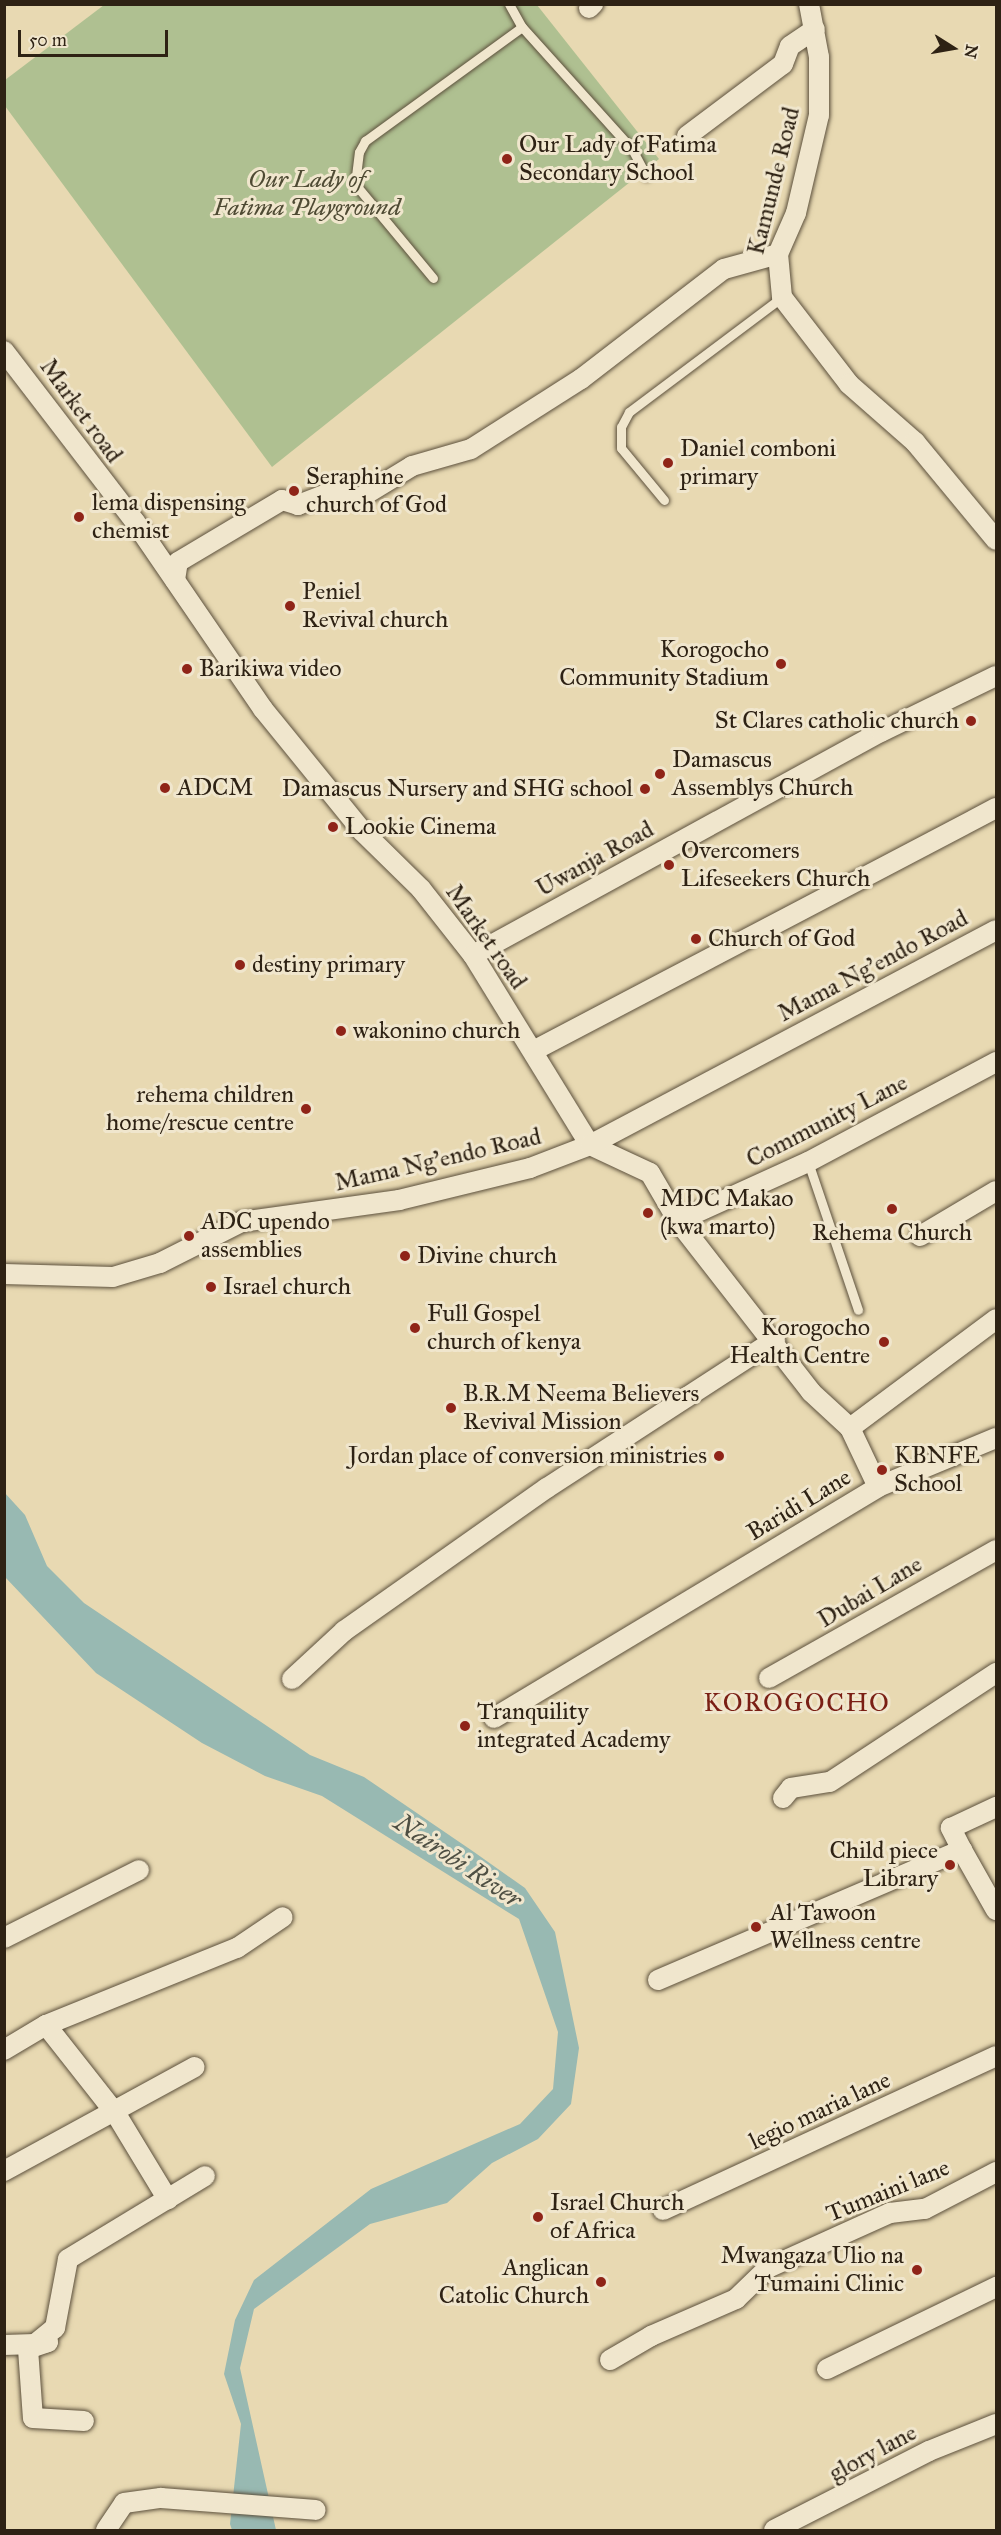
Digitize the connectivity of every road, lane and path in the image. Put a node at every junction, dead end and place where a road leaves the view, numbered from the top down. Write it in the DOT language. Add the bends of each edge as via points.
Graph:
graph roads {
  1 [pos="509,4"];
  2 [pos="809,4"];
  3 [pos="522,27"];
  4 [pos="815,29"];
  5 [pos="687,136"];
  6 [pos="646,175"];
  7 [pos="778,254"];
  8 [pos="433,278"];
  9 [pos="782,297"];
  10 [pos="4,351"];
  11 [pos="664,500"];
  12 [pos="996,540"];
  13 [pos="175,580"];
  14 [pos="996,676"];
  15 [pos="996,808"];
  16 [pos="996,930"];
  17 [pos="473,955"];
  18 [pos="532,1051"];
  19 [pos="996,1062"];
  20 [pos="590,1145"];
  21 [pos="808,1162"];
  22 [pos="996,1191"];
  23 [pos="678,1221"];
  24 [pos="920,1236"];
  25 [pos="4,1274"];
  26 [pos="858,1310"];
  27 [pos="996,1318"];
  28 [pos="775,1340"];
  29 [pos="850,1428"];
  30 [pos="996,1437"];
  31 [pos="878,1487"];
  32 [pos="996,1550"];
  33 [pos="996,1673"];
  34 [pos="769,1678"];
  35 [pos="292,1679"];
  36 [pos="494,1718"];
  37 [pos="783,1798"];
  38 [pos="996,1807"];
  39 [pos="962,1851"];
  40 [pos="139,1870"];
  41 [pos="996,1910"];
  42 [pos="283,1917"];
  43 [pos="4,1938"];
  44 [pos="658,1980"];
  45 [pos="46,2025"];
  46 [pos="4,2050"];
  47 [pos="996,2056"];
  48 [pos="195,2067"];
  49 [pos="116,2114"];
  50 [pos="4,2171"];
  51 [pos="996,2172"];
  52 [pos="205,2176"];
  53 [pos="168,2200"];
  54 [pos="663,2210"];
  55 [pos="996,2287"];
  56 [pos="4,2344"];
  57 [pos="31,2346"];
  58 [pos="610,2361"];
  59 [pos="827,2369"];
  60 [pos="84,2421"];
  61 [pos="996,2424"];
  62 [pos="316,2510"];
  63 [pos="105,2530"];
  64 [pos="774,2530"];
  1 -- 3 [label="lane"];
  2 -- 4 [label="street, Kamunde Road"];
  3 -- 6 [label="lane" via="618,132"];
  3 -- 8 [label="lane" via="365,141 359,152 355,184"];
  4 -- 5 [label="street" via="790,46 783,64"];
  4 -- 7 [label="street, Kamunde Road" via="819,115 796,213"];
  7 -- 9 [label="street, Kamunde Road"];
  7 -- 13 [label="street" via="724,269 581,379 471,449 412,466 358,499 330,493 298,506 282,500 178,562"];
  9 -- 11 [label="lane" via="629,412 621,427 621,448"];
  9 -- 12 [label="street" via="849,384 915,442"];
  10 -- 13 [label="street, Market road"];
  13 -- 17 [label="street, Market road" via="263,709 362,831 421,889"];
  14 -- 17 [label="street, Uwanja Road" via="861,743"];
  15 -- 18 [label="street"];
  16 -- 20 [label="street, Mama Ng'endo Road"];
  17 -- 18 [label="street, Market road"];
  18 -- 20 [label="street, Market road"];
  19 -- 21 [label="street, Community Lane"];
  20 -- 23 [label="street" via="650,1173"];
  20 -- 25 [label="street, Mama Ng'endo Road" via="530,1168 399,1200 241,1222 132,1273 29,1277"];
  21 -- 23 [label="street, Community Lane"];
  21 -- 26 [label="lane"];
  22 -- 24 [label="street"];
  23 -- 28 [label="street"];
  27 -- 29 [label="street"];
  28 -- 29 [label="street" via="811,1392"];
  28 -- 35 [label="street" via="547,1488 344,1631"];
  29 -- 31 [label="street"];
  30 -- 31 [label="street, Baridi Lane"];
  31 -- 36 [label="street, Baridi Lane"];
  32 -- 34 [label="street, Dubai Lane"];
  33 -- 37 [label="street" via="830,1782 791,1788"];
  38 -- 39 [label="street" via="951,1827"];
  39 -- 41 [label="street"];
  39 -- 44 [label="street"];
  40 -- 43 [label="street"];
  42 -- 45 [label="street" via="237,1948"];
  45 -- 46 [label="street"];
  45 -- 49 [label="street"];
  47 -- 54 [label="street, legio maria lane"];
  48 -- 49 [label="street"];
  49 -- 50 [label="street"];
  49 -- 53 [label="street"];
  51 -- 58 [label="street, Tumaini lane" via="926,2209 890,2213 768,2268 736,2299 651,2336"];
  52 -- 53 [label="street"];
  53 -- 57 [label="street" via="68,2259 55,2328"];
  55 -- 59 [label="street"];
  56 -- 57 [label="street"];
  57 -- 60 [label="street" via="33,2418"];
  61 -- 64 [label="street, glory lane" via="929,2451"];
  62 -- 63 [label="street" via="161,2498 124,2502"];
}
